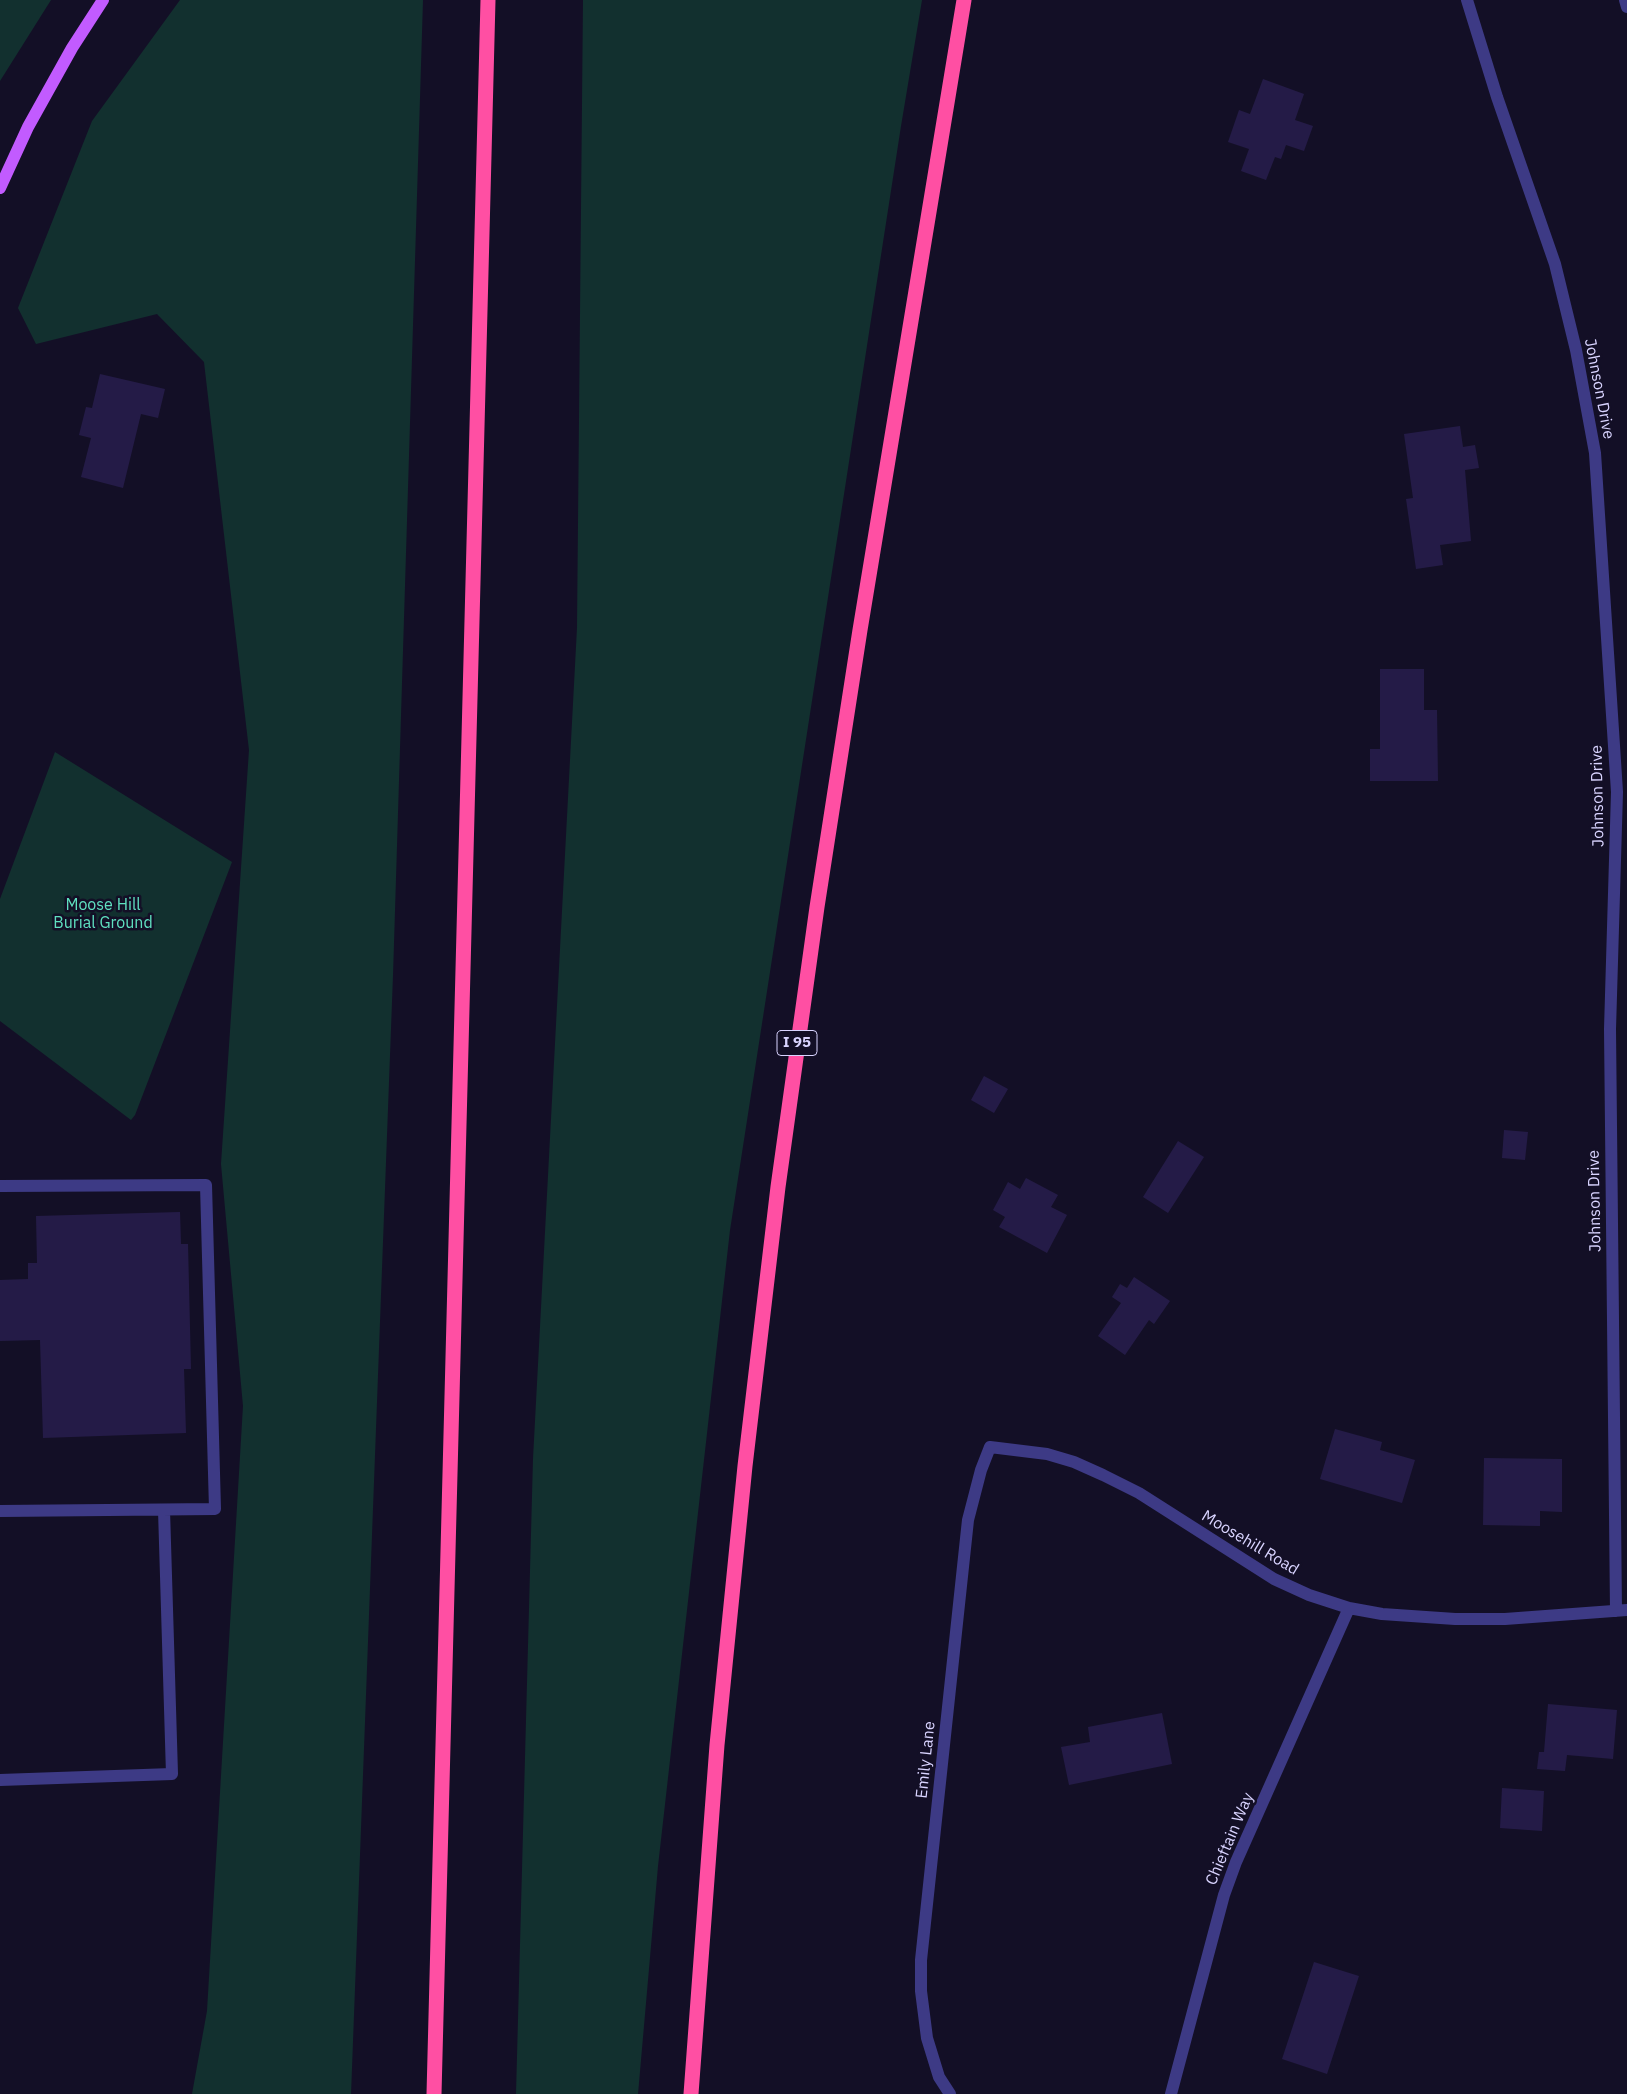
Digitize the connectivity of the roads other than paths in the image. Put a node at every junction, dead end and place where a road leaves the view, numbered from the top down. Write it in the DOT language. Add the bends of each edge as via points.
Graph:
graph roads {
  1 [pos="103,0"];
  2 [pos="488,0"];
  3 [pos="964,0"];
  4 [pos="1467,0"];
  5 [pos="1625,0"];
  6 [pos="1627,7"];
  7 [pos="0,188"];
  8 [pos="1622,792"];
  9 [pos="0,1186"];
  10 [pos="990,1447"];
  11 [pos="164,1510"];
  12 [pos="0,1511"];
  13 [pos="1349,1608"];
  14 [pos="1621,1610"];
  15 [pos="0,1780"];
  16 [pos="434,2094"];
  17 [pos="691,2094"];
  18 [pos="950,2094"];
  19 [pos="1171,2094"];
  1 -- 7 [label="main road" via="28,127"];
  2 -- 16 [label="highway"];
  3 -- 17 [label="highway, I 95" via="860,630 778,1186 744,1466 719,1725"];
  4 -- 8 [label="street, Johnson Drive" via="1555,264 1576,350 1595,453"];
  5 -- 6 [label="street"];
  8 -- 14 [label="street, Johnson Drive" via="1610,1030"];
  9 -- 11 [label="street" via="206,1185 215,1509"];
  10 -- 13 [label="street, Moosehill Road" via="1047,1454 1103,1474 1139,1493 1274,1579"];
  10 -- 18 [label="street, Emily Lane" via="968,1520 921,1960 926,2038 939,2078"];
  11 -- 12 [label="street"];
  11 -- 15 [label="street" via="172,1774"];
  13 -- 14 [label="street, Moosehill Road" via="1382,1614 1456,1619 1505,1619"];
  13 -- 19 [label="street, Chieftain Way" via="1236,1862"];
}
